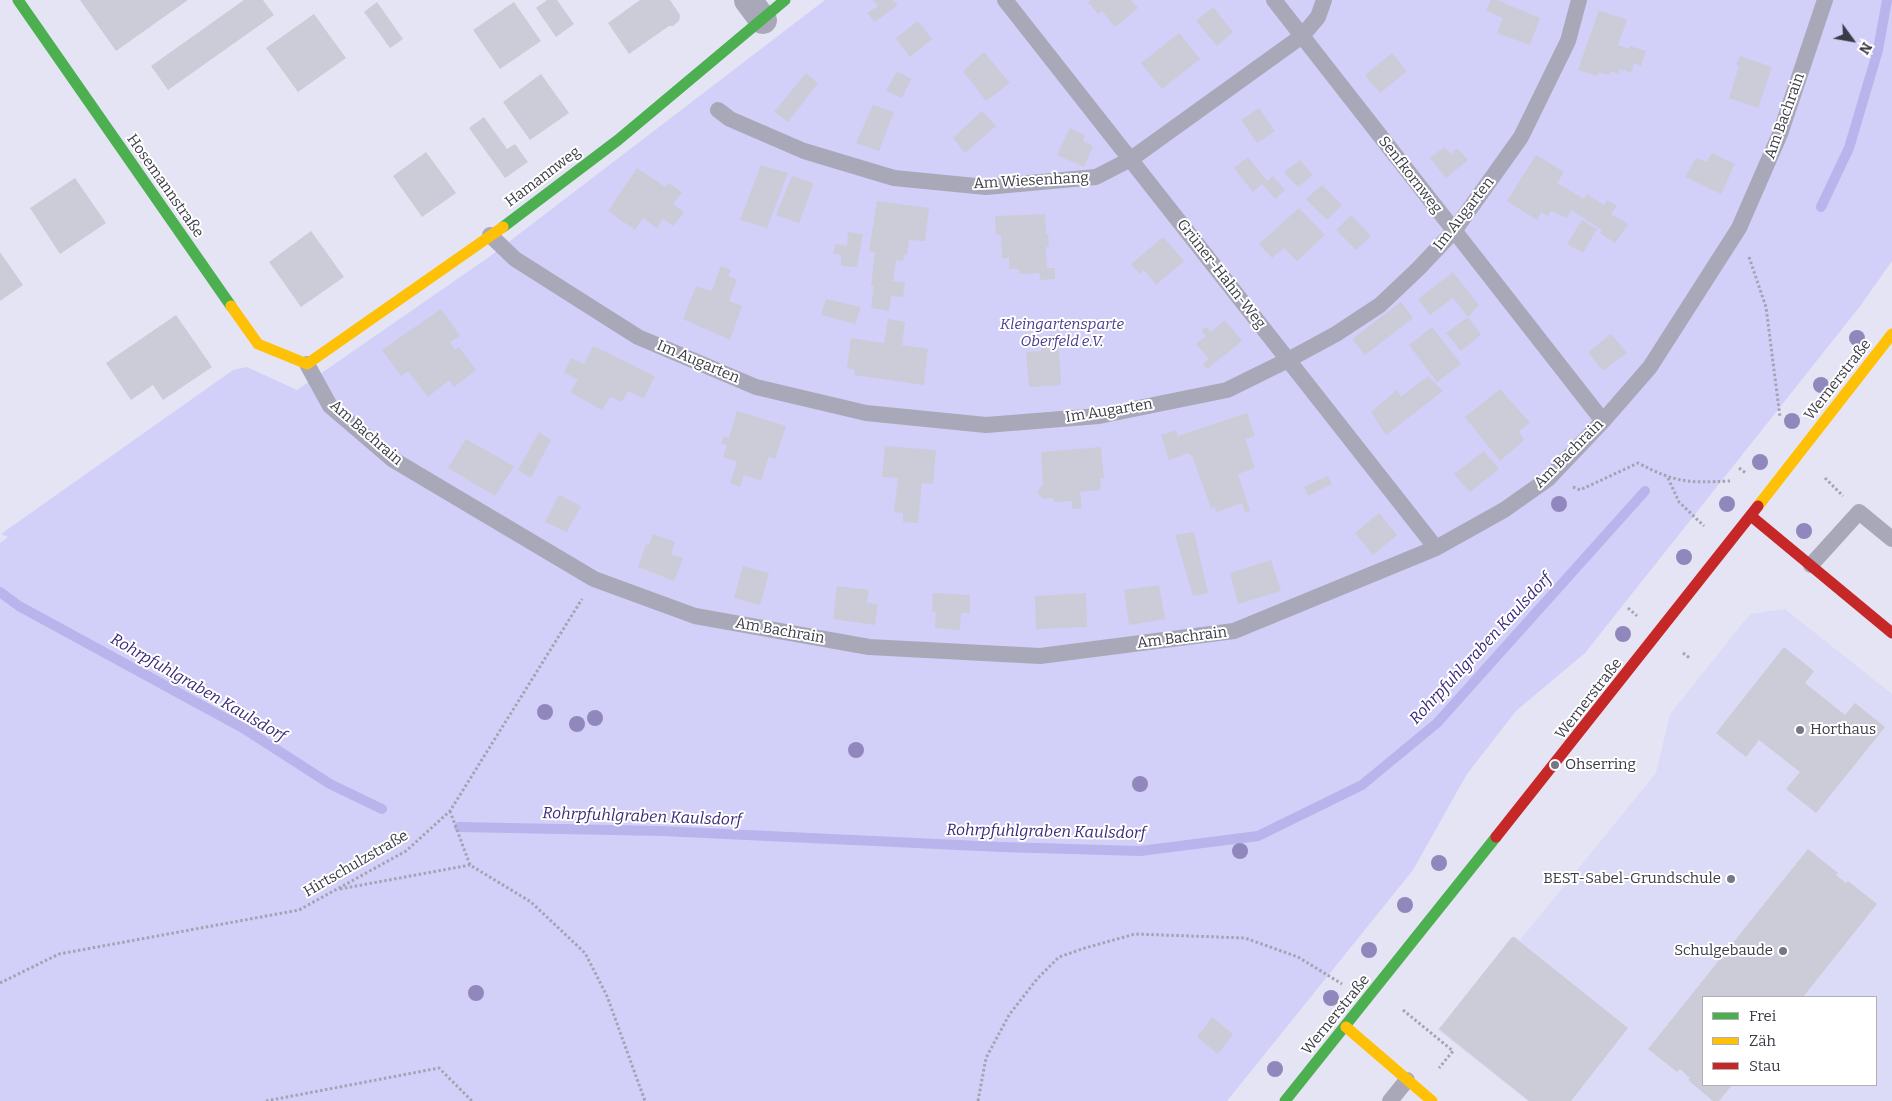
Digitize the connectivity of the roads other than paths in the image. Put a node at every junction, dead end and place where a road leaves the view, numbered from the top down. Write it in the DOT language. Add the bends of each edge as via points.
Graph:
graph roads {
  1 [pos="18,0"];
  2 [pos="785,0"];
  3 [pos="1005,0"];
  4 [pos="1274,0"];
  5 [pos="1324,0"];
  6 [pos="1579,0"];
  7 [pos="1825,0"];
  8 [pos="755,10"];
  9 [pos="1302,36"];
  10 [pos="718,110"];
  11 [pos="1131,159"];
  12 [pos="1454,231"];
  13 [pos="490,235"];
  14 [pos="1892,334"];
  15 [pos="1288,360"];
  16 [pos="307,364"];
  17 [pos="1602,421"];
  18 [pos="1751,516"];
  19 [pos="1892,539"];
  20 [pos="1436,548"];
  21 [pos="1811,565"];
  22 [pos="1892,633"];
  23 [pos="1346,1027"];
  24 [pos="1407,1080"];
  25 [pos="1285,1101"];
  26 [pos="1390,1101"];
  27 [pos="1432,1101"];
  1 -- 16 [label="street, Hosemannstraße" via="258,344"];
  2 -- 8 [label="street, Hamannweg"];
  3 -- 11 [label="lane, Grüner-Hahn-Weg"];
  4 -- 9 [label="lane, Senfkornweg"];
  5 -- 9 [label="lane, Am Wiesenhang" via="1318,17"];
  6 -- 12 [label="lane, Im Augarten" via="1568,40 1521,137"];
  7 -- 17 [label="lane, Am Bachrain" via="1780,134 1739,228 1650,366"];
  8 -- 13 [label="street, Hamannweg" via="568,179"];
  9 -- 11 [label="lane, Am Wiesenhang"];
  9 -- 12 [label="lane, Senfkornweg"];
  10 -- 11 [label="lane, Am Wiesenhang" via="730,119 804,151 894,178 1004,185 1096,177"];
  11 -- 15 [label="lane, Grüner-Hahn-Weg"];
  12 -- 15 [label="lane, Im Augarten" via="1380,305"];
  12 -- 17 [label="lane, Senfkornweg"];
  13 -- 15 [label="lane, Im Augarten" via="514,259 638,337 756,386 866,413 986,425 1099,416 1227,390"];
  13 -- 16 [label="street, Hamannweg"];
  14 -- 18 [label="street, Wernerstraße"];
  15 -- 20 [label="lane, Grüner-Hahn-Weg"];
  16 -- 20 [label="lane, Am Bachrain" via="330,406 392,459 594,579 696,616 859,645 1040,656 1234,631"];
  17 -- 20 [label="lane, Am Bachrain" via="1548,479 1504,510"];
  18 -- 21 [label="street"];
  18 -- 23 [label="street, Wernerstraße"];
  19 -- 21 [label="lane" via="1859,512"];
  21 -- 22 [label="street"];
  23 -- 24 [label="street"];
  23 -- 25 [label="street, Wernerstraße"];
  24 -- 26 [label="lane"];
  24 -- 27 [label="street"];
}
